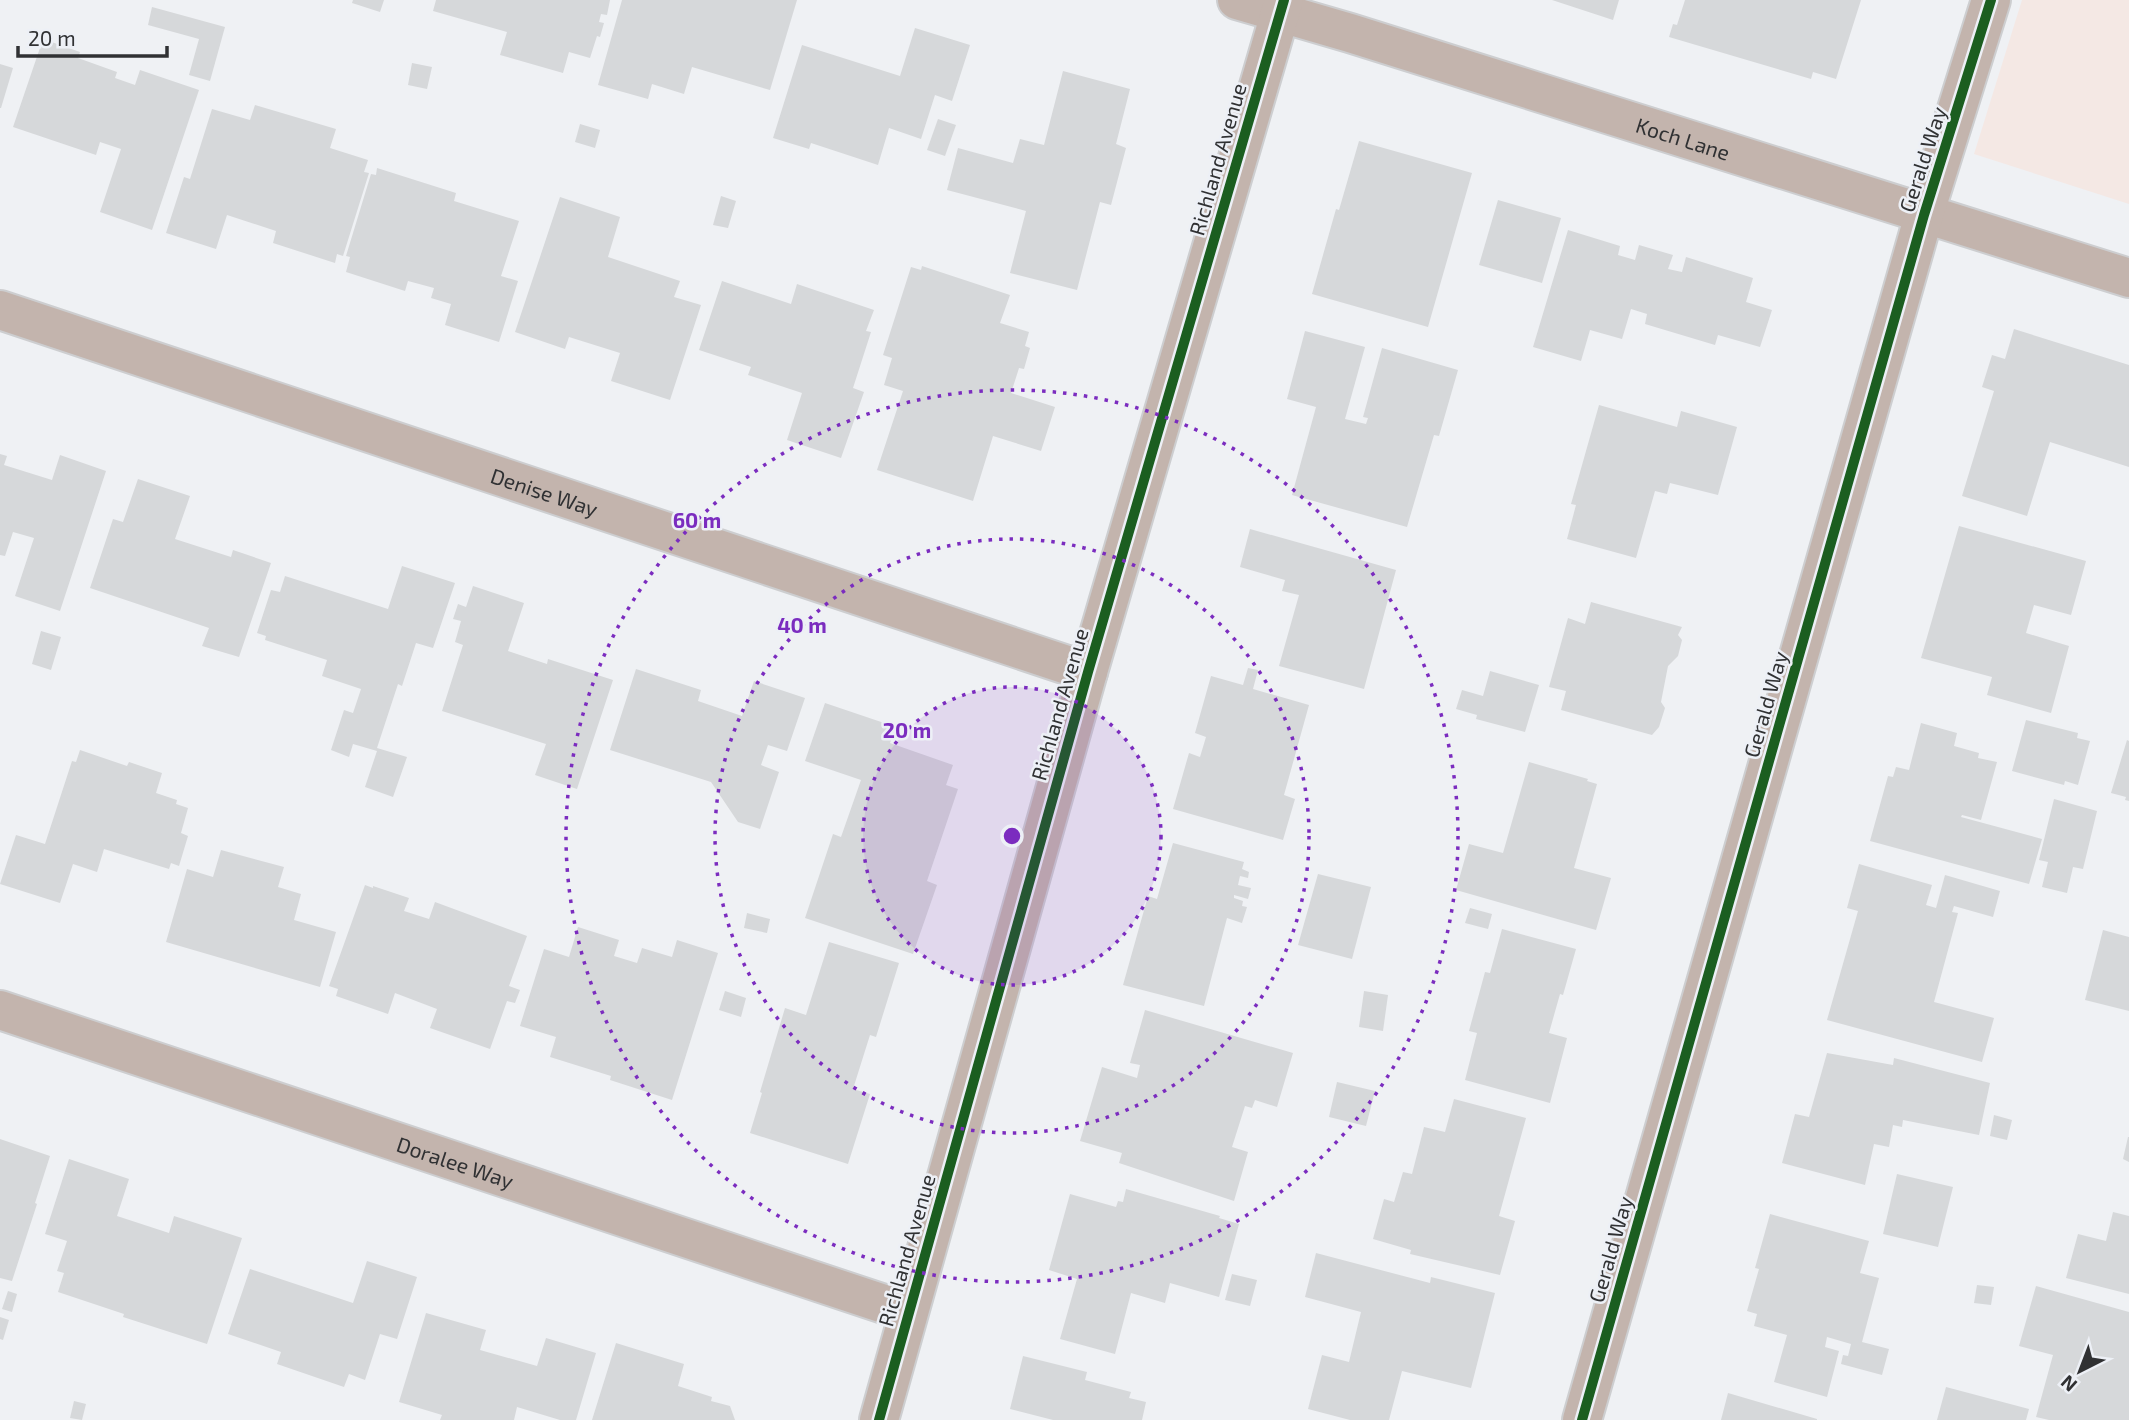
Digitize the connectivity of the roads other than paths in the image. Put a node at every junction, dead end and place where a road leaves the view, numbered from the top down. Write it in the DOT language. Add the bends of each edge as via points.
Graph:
graph roads {
  1 [pos="1237,0"];
  2 [pos="1991,0"];
  3 [pos="1282,6"];
  4 [pos="1924,215"];
  5 [pos="2129,278"];
  6 [pos="0,310"];
  7 [pos="1088,671"];
  8 [pos="0,1010"];
  9 [pos="908,1312"];
  10 [pos="878,1420"];
  11 [pos="1582,1420"];
  1 -- 3 [label="street, Koch Lane"];
  2 -- 4 [label="street, Gerald Way"];
  3 -- 4 [label="street, Koch Lane"];
  3 -- 7 [label="street, Richland Avenue"];
  4 -- 5 [label="street, Koch Lane"];
  4 -- 11 [label="street, Gerald Way"];
  6 -- 7 [label="street, Denise Way"];
  7 -- 9 [label="street, Richland Avenue"];
  8 -- 9 [label="street, Doralee Way"];
  9 -- 10 [label="street, Richland Avenue"];
}
